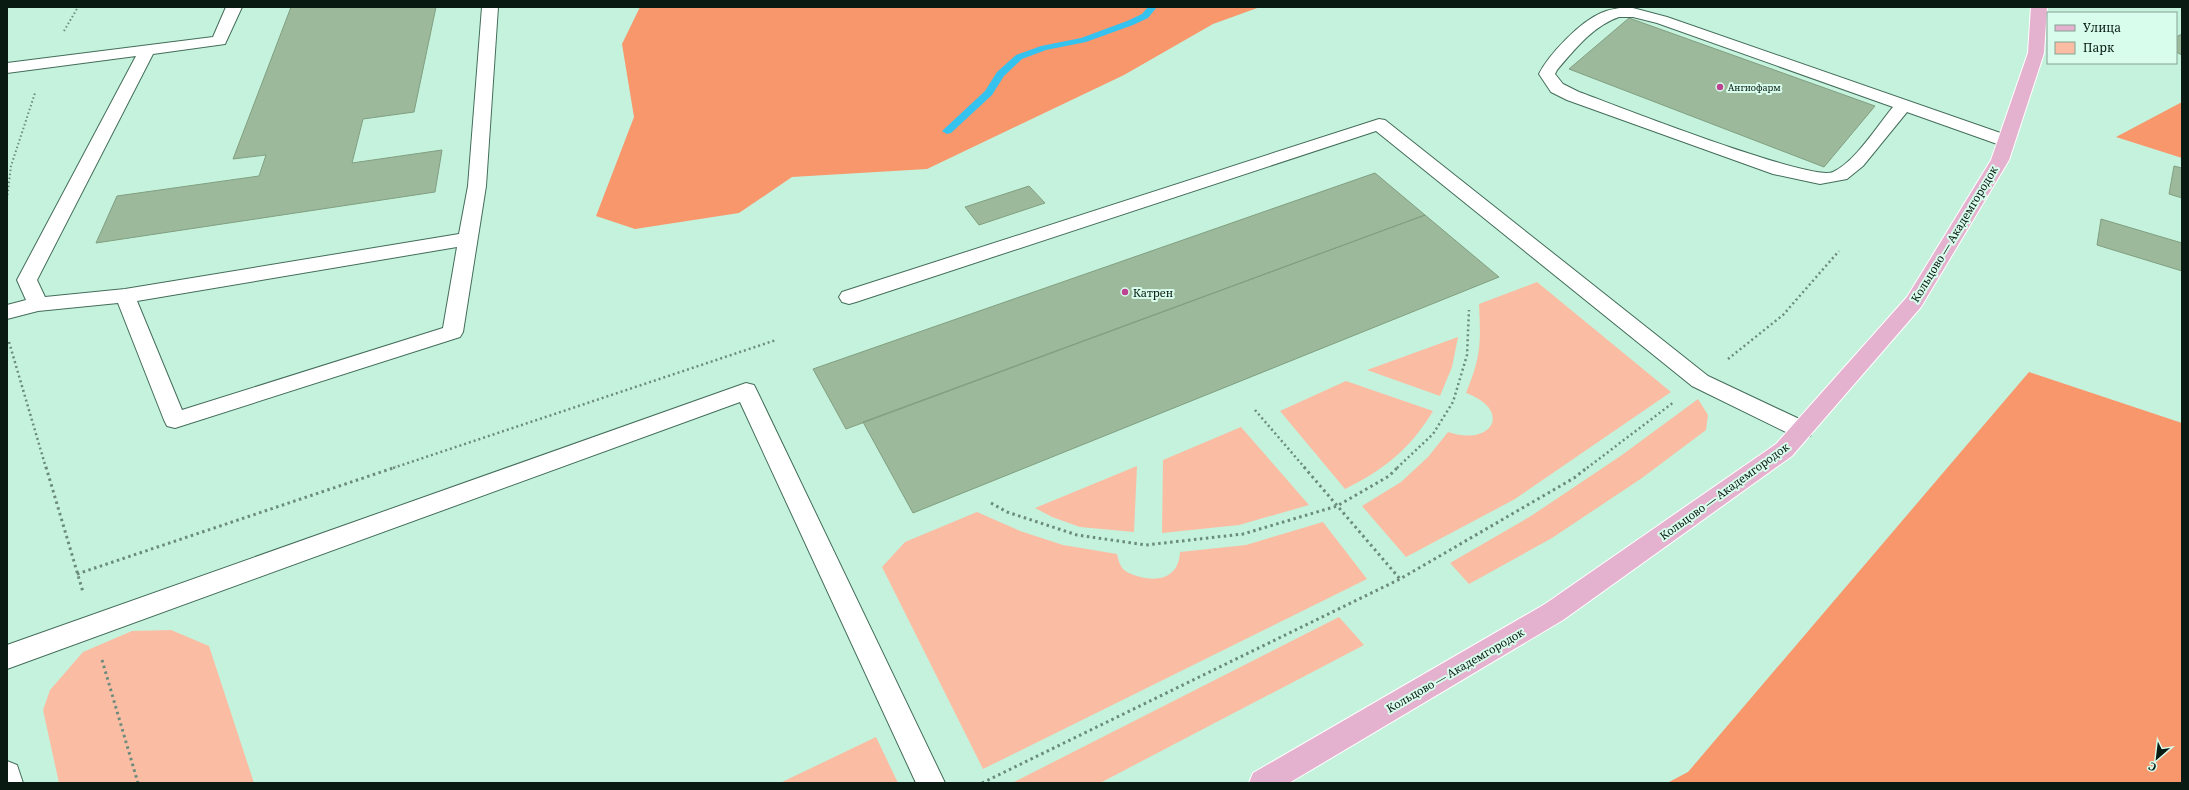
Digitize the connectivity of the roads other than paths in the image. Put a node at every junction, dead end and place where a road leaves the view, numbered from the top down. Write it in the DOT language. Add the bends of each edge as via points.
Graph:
graph roads {
  1 [pos="234,7"];
  2 [pos="490,7"];
  3 [pos="2039,7"];
  4 [pos="147,51"];
  5 [pos="7,68"];
  6 [pos="1904,105"];
  7 [pos="2006,141"];
  8 [pos="468,239"];
  9 [pos="125,296"];
  10 [pos="849,297"];
  11 [pos="38,304"];
  12 [pos="7,312"];
  13 [pos="1802,430"];
  14 [pos="7,657"];
  15 [pos="7,774"];
  16 [pos="9,783"];
  17 [pos="931,783"];
  18 [pos="1263,783"];
  1 -- 4 [label="street" via="219,41"];
  2 -- 8 [label="street" via="477,186"];
  3 -- 7 [label="main road, Кольцово — Академгородок" via="2036,53"];
  4 -- 5 [label="street"];
  4 -- 11 [label="street" via="27,280"];
  6 -- 6 [label="street" via="1662,20 1628,12 1602,18 1582,34 1547,74 1557,88 1573,96 1780,170 1820,178 1841,175 1857,162"];
  6 -- 7 [label="street"];
  7 -- 13 [label="main road, Кольцово — Академгородок" via="2000,160 1914,302"];
  8 -- 9 [label="street"];
  8 -- 9 [label="street" via="453,332 175,420"];
  9 -- 11 [label="street"];
  10 -- 13 [label="street" via="1378,124 1700,381"];
  11 -- 12 [label="street"];
  13 -- 18 [label="main road, Кольцово — Академгородок" via="1784,450 1554,612"];
  14 -- 17 [label="street" via="746,391"];
  15 -- 16 [label="street"];
}
